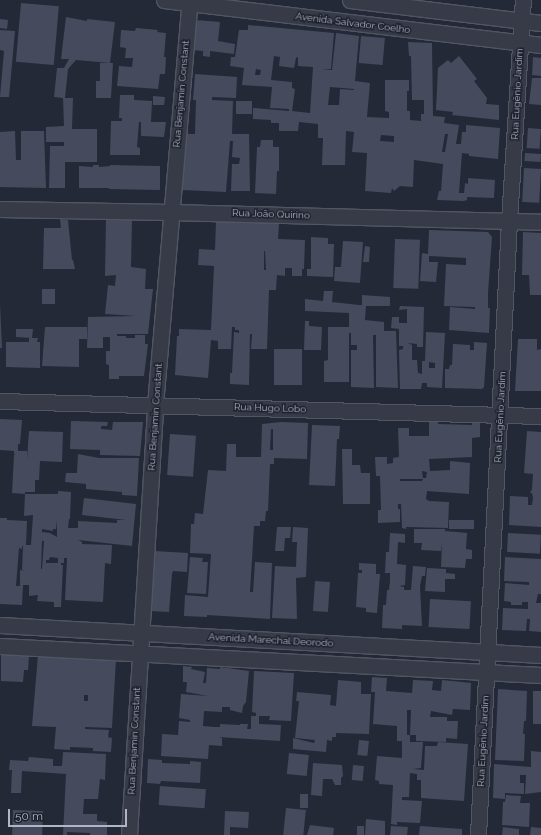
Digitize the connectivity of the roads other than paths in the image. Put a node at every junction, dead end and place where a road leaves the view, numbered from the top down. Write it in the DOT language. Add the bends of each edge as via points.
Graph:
graph roads {
  1 [pos="164,0"];
  2 [pos="350,0"];
  3 [pos="523,0"];
  4 [pos="189,2"];
  5 [pos="522,21"];
  6 [pos="541,23"];
  7 [pos="520,43"];
  8 [pos="541,45"];
  9 [pos="0,209"];
  10 [pos="171,212"];
  11 [pos="509,221"];
  12 [pos="541,222"];
  13 [pos="0,401"];
  14 [pos="155,405"];
  15 [pos="500,415"];
  16 [pos="541,416"];
  17 [pos="0,625"];
  18 [pos="141,632"];
  19 [pos="0,646"];
  20 [pos="488,652"];
  21 [pos="139,654"];
  22 [pos="541,655"];
  23 [pos="487,672"];
  24 [pos="541,675"];
  25 [pos="128,835"];
  26 [pos="478,835"];
  1 -- 4 [label="street, Avenida Salvador Coelho"];
  2 -- 5 [label="street"];
  3 -- 5 [label="street, Rua Eugênio Jardim"];
  4 -- 7 [label="street, Avenida Salvador Coelho"];
  4 -- 10 [label="street, Rua Benjamin Constant"];
  5 -- 6 [label="street"];
  5 -- 7 [label="street, Rua Eugênio Jardim"];
  7 -- 8 [label="street, Avenida Salvador Coelho"];
  7 -- 11 [label="street, Rua Eugênio Jardim"];
  9 -- 10 [label="street, Rua João Quirino"];
  10 -- 11 [label="street, Rua João Quirino"];
  10 -- 14 [label="street, Rua Benjamin Constant"];
  11 -- 12 [label="street, Rua João Quirino"];
  11 -- 15 [label="street, Rua Eugênio Jardim"];
  13 -- 14 [label="street, Rua Hugo Lobo"];
  14 -- 15 [label="street, Rua Hugo Lobo"];
  14 -- 18 [label="street, Rua Benjamin Constant"];
  15 -- 16 [label="street, Rua Hugo Lobo"];
  15 -- 20 [label="street, Rua Eugênio Jardim"];
  17 -- 18 [label="street, Avenida Marechal Deorodo"];
  18 -- 20 [label="street, Avenida Marechal Deorodo"];
  18 -- 21 [label="street, Rua Benjamin Constant"];
  19 -- 21 [label="street, Avenida Marechal Deorodo"];
  20 -- 22 [label="street, Avenida Marechal Deorodo"];
  20 -- 23 [label="street, Rua Eugênio Jardim"];
  21 -- 23 [label="street, Avenida Marechal Deorodo"];
  21 -- 25 [label="street, Rua Benjamin Constant"];
  23 -- 24 [label="street, Avenida Marechal Deorodo"];
  23 -- 26 [label="street, Rua Eugênio Jardim"];
}
